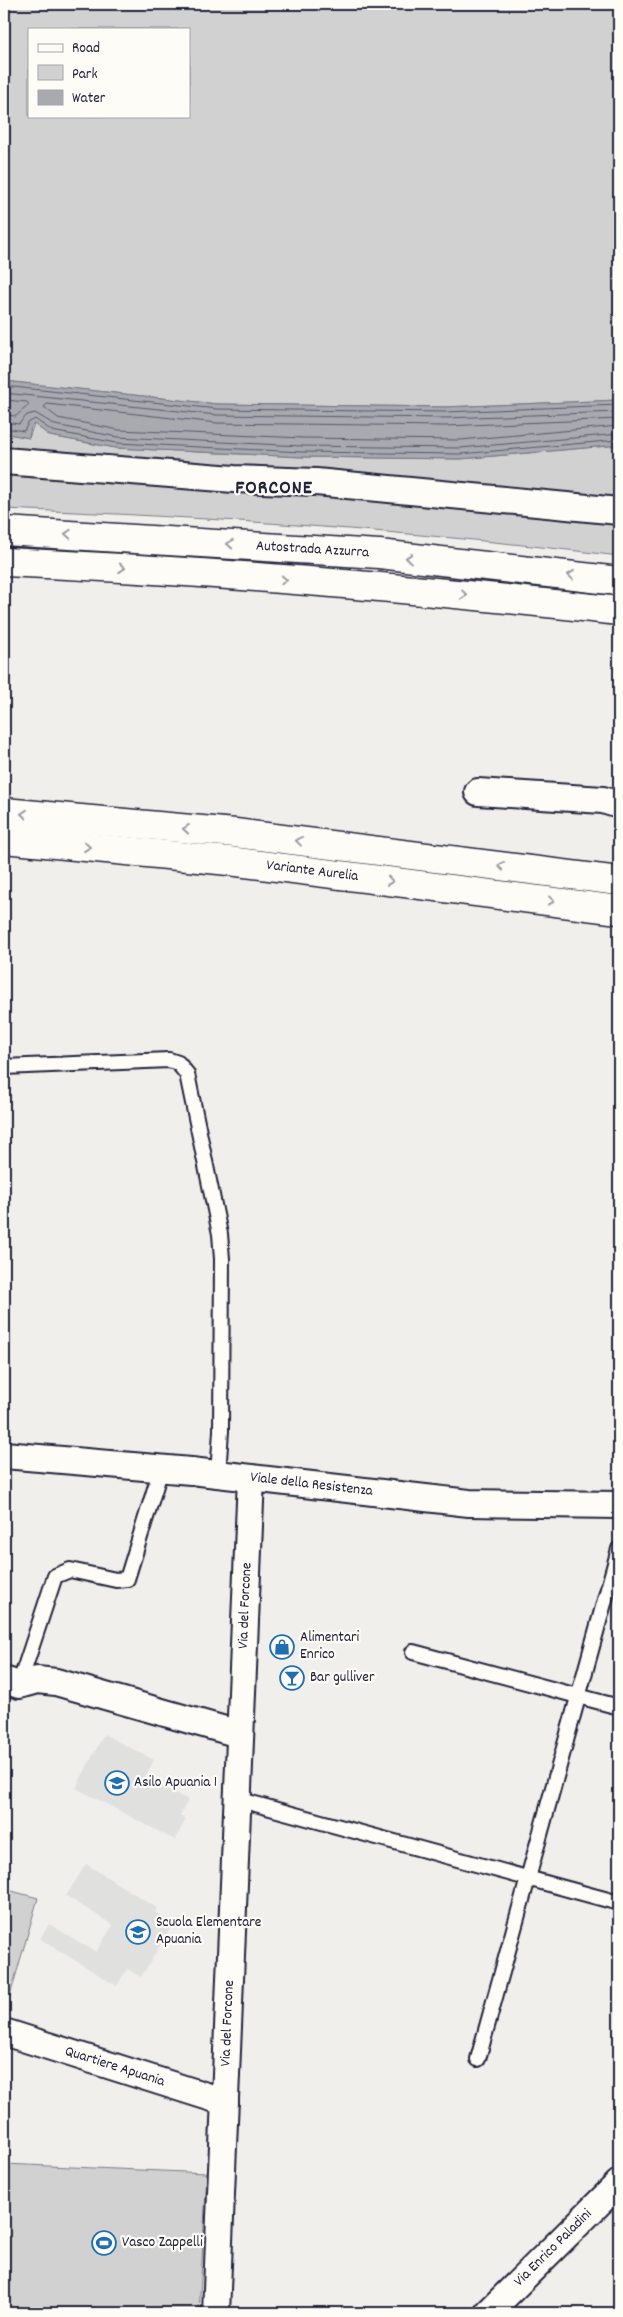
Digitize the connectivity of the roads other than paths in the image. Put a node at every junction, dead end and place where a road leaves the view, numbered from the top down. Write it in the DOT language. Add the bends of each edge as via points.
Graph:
graph roads {
  1 [pos="4,461"];
  2 [pos="619,511"];
  3 [pos="4,531"];
  4 [pos="4,562"];
  5 [pos="619,581"];
  6 [pos="619,611"];
  7 [pos="478,792"];
  8 [pos="619,805"];
  9 [pos="4,812"];
  10 [pos="4,839"];
  11 [pos="619,881"];
  12 [pos="619,910"];
  13 [pos="4,1068"];
  14 [pos="4,1455"];
  15 [pos="161,1469"];
  16 [pos="218,1474"];
  17 [pos="251,1478"];
  18 [pos="619,1505"];
  19 [pos="619,1549"];
  20 [pos="413,1652"];
  21 [pos="11,1683"];
  22 [pos="578,1696"];
  23 [pos="619,1707"];
  24 [pos="239,1734"];
  25 [pos="237,1799"];
  26 [pos="528,1879"];
  27 [pos="619,1903"];
  28 [pos="4,2032"];
  29 [pos="478,2059"];
  30 [pos="225,2102"];
  31 [pos="619,2183"];
  32 [pos="216,2313"];
  33 [pos="488,2313"];
  1 -- 2 [label="street" via="234,479 316,482"];
  5 -- 3 [label="highway, Autostrada Azzurra, one-way" via="379,554"];
  4 -- 6 [label="highway, Autostrada Azzurra, one-way" via="373,586"];
  7 -- 8 [label="street" via="604,800"];
  11 -- 9 [label="highway, Variante Aurelia, one-way" via="347,846"];
  10 -- 12 [label="highway, Variante Aurelia, one-way" via="229,860"];
  13 -- 16 [label="lane" via="169,1060 178,1063 187,1074 222,1259 222,1431"];
  14 -- 15 [label="street, Viale della Resistenza"];
  15 -- 16 [label="street, Viale della Resistenza"];
  15 -- 21 [label="lane" via="127,1579 116,1580 70,1570 55,1576"];
  16 -- 17 [label="street, Viale della Resistenza"];
  17 -- 18 [label="street, Viale della Resistenza" via="469,1503"];
  17 -- 24 [label="street, Via del Forcone"];
  19 -- 22 [label="lane"];
  20 -- 22 [label="lane"];
  21 -- 24 [label="street" via="56,1682"];
  22 -- 23 [label="lane"];
  22 -- 26 [label="lane"];
  24 -- 25 [label="street, Via del Forcone"];
  25 -- 26 [label="lane"];
  25 -- 30 [label="street, Via del Forcone"];
  26 -- 27 [label="lane"];
  26 -- 29 [label="lane"];
  28 -- 30 [label="street, Quartiere Apuania"];
  30 -- 32 [label="street, Via del Forcone"];
  31 -- 33 [label="street, Via Enrico Paladini"];
}
